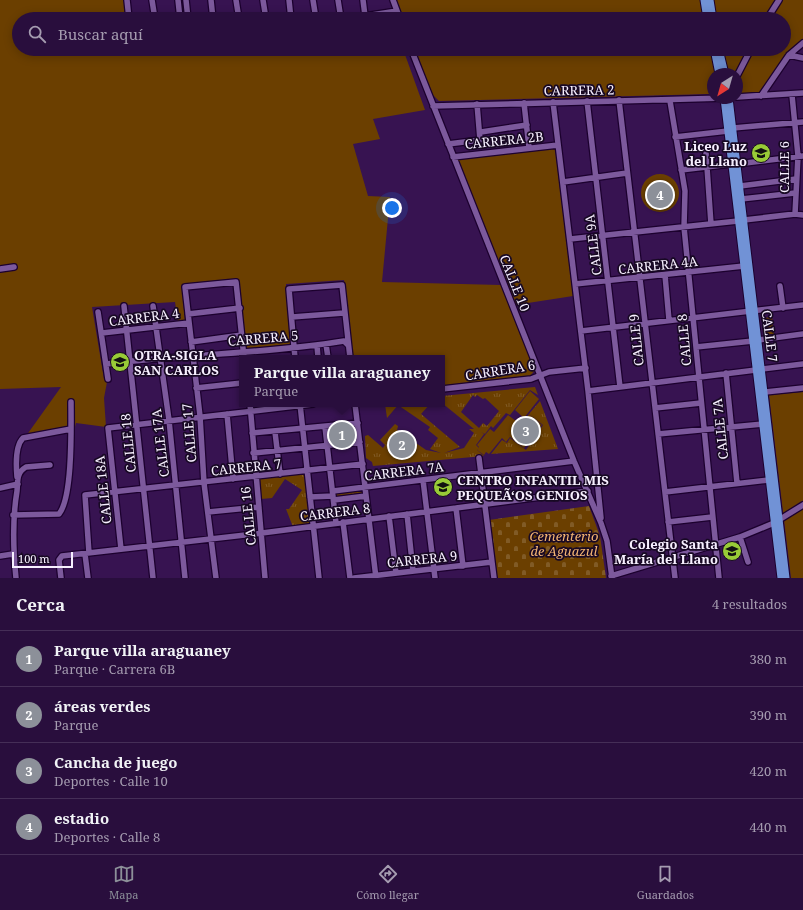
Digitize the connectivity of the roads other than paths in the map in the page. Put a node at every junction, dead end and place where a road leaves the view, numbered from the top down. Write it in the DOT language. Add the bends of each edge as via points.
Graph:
graph roads {
  1 [pos="127,0"];
  2 [pos="152,0"];
  3 [pos="178,0"];
  4 [pos="186,0"];
  5 [pos="211,0"];
  6 [pos="236,0"];
  7 [pos="263,0"];
  8 [pos="289,0"];
  9 [pos="313,0"];
  10 [pos="338,0"];
  11 [pos="363,0"];
  12 [pos="393,0"];
  13 [pos="704,0"];
  14 [pos="710,0"];
  15 [pos="779,0"];
  16 [pos="397,11"];
  17 [pos="128,12"];
  18 [pos="154,12"];
  19 [pos="179,12"];
  20 [pos="187,12"];
  21 [pos="212,12"];
  22 [pos="238,12"];
  23 [pos="265,12"];
  24 [pos="290,12"];
  25 [pos="315,12"];
  26 [pos="340,12"];
  27 [pos="364,12"];
  28 [pos="391,12"];
  29 [pos="707,12"];
  30 [pos="712,12"];
  31 [pos="771,12"];
  32 [pos="803,43"];
  33 [pos="791,53"];
  34 [pos="791,55"];
  35 [pos="414,56"];
  36 [pos="715,56"];
  37 [pos="721,56"];
  38 [pos="747,56"];
  39 [pos="788,56"];
  40 [pos="803,58"];
  41 [pos="718,68"];
  42 [pos="724,68"];
  43 [pos="741,68"];
  44 [pos="803,94"];
  45 [pos="792,95"];
  46 [pos="761,96"];
  47 [pos="743,97"];
  48 [pos="707,99"];
  49 [pos="619,100"];
  50 [pos="587,101"];
  51 [pos="670,101"];
  52 [pos="553,102"];
  53 [pos="524,103"];
  54 [pos="477,104"];
  55 [pos="725,104"];
  56 [pos="729,104"];
  57 [pos="433,106"];
  58 [pos="803,122"];
  59 [pos="794,123"];
  60 [pos="527,125"];
  61 [pos="730,130"];
  62 [pos="481,132"];
  63 [pos="675,137"];
  64 [pos="448,144"];
  65 [pos="558,145"];
  66 [pos="529,148"];
  67 [pos="706,153"];
  68 [pos="800,156"];
  69 [pos="453,157"];
  70 [pos="734,164"];
  71 [pos="707,167"];
  72 [pos="681,170"];
  73 [pos="627,173"];
  74 [pos="596,177"];
  75 [pos="796,179"];
  76 [pos="563,182"];
  77 [pos="740,186"];
  78 [pos="795,193"];
  79 [pos="741,200"];
  80 [pos="795,214"];
  81 [pos="803,215"];
  82 [pos="741,220"];
  83 [pos="711,224"];
  84 [pos="684,227"];
  85 [pos="635,232"];
  86 [pos="602,235"];
  87 [pos="570,239"];
  88 [pos="744,266"];
  89 [pos="14,267"];
  90 [pos="0,269"];
  91 [pos="689,273"];
  92 [pos="665,275"];
  93 [pos="641,278"];
  94 [pos="608,281"];
  95 [pos="575,284"];
  96 [pos="780,286"];
  97 [pos="803,305"];
  98 [pos="124,306"];
  99 [pos="153,306"];
  100 [pos="240,308"];
  101 [pos="783,308"];
  102 [pos="98,312"];
  103 [pos="752,312"];
  104 [pos="344,313"];
  105 [pos="188,314"];
  106 [pos="292,317"];
  107 [pos="694,318"];
  108 [pos="669,320"];
  109 [pos="189,323"];
  110 [pos="645,323"];
  111 [pos="613,327"];
  112 [pos="156,328"];
  113 [pos="126,331"];
  114 [pos="581,332"];
  115 [pos="102,334"];
  116 [pos="803,334"];
  117 [pos="242,335"];
  118 [pos="756,340"];
  119 [pos="191,342"];
  120 [pos="326,344"];
  121 [pos="317,345"];
  122 [pos="348,345"];
  123 [pos="294,347"];
  124 [pos="696,347"];
  125 [pos="244,351"];
  126 [pos="192,355"];
  127 [pos="244,355"];
  128 [pos="295,355"];
  129 [pos="318,355"];
  130 [pos="328,355"];
  131 [pos="350,355"];
  132 [pos="160,358"];
  133 [pos="130,361"];
  134 [pos="106,364"];
  135 [pos="803,364"];
  136 [pos="586,368"];
  137 [pos="759,369"];
  138 [pos="726,373"];
  139 [pos="540,376"];
  140 [pos="698,376"];
  141 [pos="108,379"];
  142 [pos="652,383"];
  143 [pos="239,384"];
  144 [pos="620,387"];
  145 [pos="196,388"];
  146 [pos="803,388"];
  147 [pos="445,389"];
  148 [pos="588,391"];
  149 [pos="765,392"];
  150 [pos="71,402"];
  151 [pos="701,403"];
  152 [pos="250,407"];
  153 [pos="267,407"];
  154 [pos="300,407"];
  155 [pos="355,407"];
  156 [pos="655,408"];
  157 [pos="251,411"];
  158 [pos="227,414"];
  159 [pos="200,416"];
  160 [pos="169,420"];
  161 [pos="358,423"];
  162 [pos="138,424"];
  163 [pos="763,424"];
  164 [pos="731,426"];
  165 [pos="325,427"];
  166 [pos="71,429"];
  167 [pos="303,429"];
  168 [pos="704,429"];
  169 [pos="275,432"];
  170 [pos="252,433"];
  171 [pos="658,434"];
  172 [pos="360,442"];
  173 [pos="328,446"];
  174 [pos="305,448"];
  175 [pos="278,450"];
  176 [pos="253,453"];
  177 [pos="479,458"];
  178 [pos="574,461"];
  179 [pos="363,464"];
  180 [pos="50,465"];
  181 [pos="330,468"];
  182 [pos="308,471"];
  183 [pos="481,473"];
  184 [pos="280,474"];
  185 [pos="255,477"];
  186 [pos="234,479"];
  187 [pos="423,480"];
  188 [pos="769,480"];
  189 [pos="17,481"];
  190 [pos="204,483"];
  191 [pos="737,483"];
  192 [pos="176,485"];
  193 [pos="709,486"];
  194 [pos="365,487"];
  195 [pos="0,488"];
  196 [pos="144,489"];
  197 [pos="114,491"];
  198 [pos="588,491"];
  199 [pos="665,492"];
  200 [pos="333,496"];
  201 [pos="366,496"];
  202 [pos="310,497"];
  203 [pos="485,504"];
  204 [pos="803,505"];
  205 [pos="259,507"];
  206 [pos="456,508"];
  207 [pos="427,511"];
  208 [pos="208,512"];
  209 [pos="407,514"];
  210 [pos="13,515"];
  211 [pos="389,516"];
  212 [pos="712,516"];
  213 [pos="369,519"];
  214 [pos="343,522"];
  215 [pos="668,522"];
  216 [pos="777,522"];
  217 [pos="336,523"];
  218 [pos="601,523"];
  219 [pos="314,526"];
  220 [pos="262,533"];
  221 [pos="740,537"];
  222 [pos="211,539"];
  223 [pos="182,542"];
  224 [pos="150,546"];
  225 [pos="715,546"];
  226 [pos="121,549"];
  227 [pos="87,553"];
  228 [pos="13,554"];
  229 [pos="0,556"];
  230 [pos="672,557"];
  231 [pos="492,562"];
  232 [pos="748,562"];
  233 [pos="463,566"];
  234 [pos="434,569"];
  235 [pos="414,571"];
  236 [pos="396,573"];
  237 [pos="406,575"];
  238 [pos="376,577"];
  239 [pos="612,577"];
  240 [pos="16,578"];
  241 [pos="61,578"];
  242 [pos="88,578"];
  243 [pos="153,578"];
  244 [pos="185,578"];
  245 [pos="216,578"];
  246 [pos="265,578"];
  247 [pos="319,578"];
  248 [pos="350,578"];
  249 [pos="354,578"];
  250 [pos="435,578"];
  251 [pos="494,578"];
  252 [pos="675,578"];
  253 [pos="719,578"];
  254 [pos="781,578"];
  255 [pos="786,578"];
  1 -- 17 [label="street"];
  2 -- 18 [label="street"];
  3 -- 19 [label="street"];
  4 -- 20 [label="street"];
  5 -- 21 [label="street"];
  6 -- 22 [label="street"];
  7 -- 23 [label="street"];
  8 -- 24 [label="street"];
  9 -- 25 [label="street"];
  10 -- 26 [label="street"];
  11 -- 27 [label="street"];
  12 -- 16 [label="street"];
  13 -- 29 [label="main road"];
  14 -- 30 [label="main road"];
  15 -- 31 [label="street"];
  16 -- 28 [label="street"];
  32 -- 33 [label="street"];
  34 -- 40 [label="street"];
  35 -- 57 [label="street, CALLE 10"];
  36 -- 41 [label="main road"];
  37 -- 42 [label="main road"];
  38 -- 43 [label="street"];
  39 -- 46 [label="street"];
  44 -- 45 [label="street"];
  45 -- 46 [label="street"];
  45 -- 59 [label="street, CALLE 6"];
  46 -- 47 [label="street"];
  48 -- 51 [label="street, CARRERA 2"];
  49 -- 50 [label="street, CARRERA 2"];
  49 -- 51 [label="street, CARRERA 2"];
  49 -- 73 [label="street, CALLE 9"];
  50 -- 52 [label="street, CARRERA 2"];
  50 -- 74 [label="street, CALLE 9A"];
  51 -- 63 [label="street, CALLE 8"];
  52 -- 53 [label="street, CARRERA 2"];
  52 -- 65 [label="street, CALLE 10"];
  53 -- 54 [label="street, CARRERA 2"];
  53 -- 60 [label="street"];
  54 -- 57 [label="street, CARRERA 2"];
  54 -- 62 [label="street"];
  55 -- 61 [label="main road, CALLE 7"];
  56 -- 61 [label="main road, CALLE 7"];
  57 -- 64 [label="street, CALLE 10"];
  58 -- 59 [label="street"];
  59 -- 61 [label="street"];
  59 -- 68 [label="street, CALLE 6"];
  60 -- 62 [label="street"];
  60 -- 66 [label="street"];
  61 -- 63 [label="street"];
  61 -- 70 [label="main road, CALLE 7"];
  62 -- 64 [label="street" via="478,141"];
  63 -- 72 [label="street, CALLE 8"];
  64 -- 69 [label="street, CALLE 10"];
  65 -- 66 [label="street, CARRERA 2B"];
  65 -- 76 [label="street, CALLE 10"];
  66 -- 69 [label="street, CARRERA 2B"];
  67 -- 71 [label="street"];
  68 -- 70 [label="street"];
  68 -- 75 [label="street, CALLE 6"];
  69 -- 139 [label="street, CALLE 10"];
  70 -- 71 [label="street"];
  70 -- 77 [label="main road, CALLE 7"];
  70 -- 82 [label="main road, CALLE 7"];
  71 -- 72 [label="street"];
  71 -- 83 [label="street"];
  72 -- 84 [label="street, CALLE 8" via="685,191"];
  73 -- 74 [label="street"];
  73 -- 85 [label="street, CALLE 9"];
  74 -- 76 [label="street"];
  74 -- 86 [label="street, CALLE 9A"];
  75 -- 77 [label="street"];
  75 -- 78 [label="street, CALLE 6"];
  76 -- 87 [label="street, CALLE 10"];
  77 -- 79 [label="main road, CALLE 7"];
  78 -- 79 [label="street"];
  78 -- 80 [label="street, CALLE 6"];
  79 -- 82 [label="main road, CALLE 7"];
  80 -- 81 [label="street"];
  80 -- 82 [label="street"];
  82 -- 83 [label="street"];
  82 -- 88 [label="main road, CALLE 7"];
  82 -- 103 [label="main road, CALLE 7"];
  83 -- 84 [label="street"];
  84 -- 85 [label="street"];
  84 -- 91 [label="street, CALLE 8"];
  85 -- 86 [label="street"];
  85 -- 93 [label="street, CALLE 9"];
  86 -- 87 [label="street"];
  86 -- 94 [label="street, CALLE 9A"];
  87 -- 95 [label="street, CALLE 10"];
  88 -- 91 [label="street, CARRERA 4A"];
  88 -- 103 [label="main road, CALLE 7"];
  89 -- 90 [label="street"];
  91 -- 92 [label="street, CARRERA 4A"];
  91 -- 107 [label="street, CALLE 8"];
  92 -- 93 [label="street, CARRERA 4A"];
  92 -- 108 [label="street"];
  93 -- 94 [label="street, CARRERA 4A"];
  93 -- 110 [label="street, CALLE 9"];
  94 -- 95 [label="street, CARRERA 4A"];
  94 -- 111 [label="street, CALLE 9A"];
  95 -- 114 [label="street, CALLE 10"];
  96 -- 101 [label="street"];
  97 -- 101 [label="street"];
  98 -- 113 [label="street, CALLE 18"];
  99 -- 112 [label="street, CALLE 17A"];
  100 -- 105 [label="street, CARRERA 4"];
  100 -- 105 [label="street, CALLE 17" via="236,282 184,287"];
  100 -- 117 [label="street"];
  101 -- 103 [label="street"];
  102 -- 115 [label="street"];
  103 -- 107 [label="street"];
  103 -- 118 [label="main road, CALLE 7"];
  104 -- 106 [label="street"];
  104 -- 106 [label="street" via="342,285 289,289"];
  104 -- 122 [label="street"];
  105 -- 109 [label="street, CALLE 17"];
  106 -- 123 [label="street"];
  107 -- 108 [label="street"];
  107 -- 124 [label="street, CALLE 8"];
  108 -- 110 [label="street"];
  109 -- 112 [label="street, CARRERA 4"];
  109 -- 119 [label="street, CALLE 17"];
  110 -- 111 [label="street"];
  110 -- 142 [label="street, CALLE 9"];
  111 -- 114 [label="street"];
  111 -- 144 [label="street, CALLE 9A"];
  112 -- 113 [label="street, CARRERA 4"];
  112 -- 132 [label="street, CALLE 17A"];
  113 -- 115 [label="street, CARRERA 4"];
  113 -- 133 [label="street, CALLE 18"];
  114 -- 136 [label="street, CALLE 10"];
  115 -- 134 [label="street"];
  116 -- 118 [label="street"];
  117 -- 119 [label="street"];
  117 -- 125 [label="street"];
  118 -- 124 [label="street"];
  118 -- 137 [label="main road, CALLE 7"];
  119 -- 126 [label="street, CALLE 17"];
  120 -- 121 [label="street, CARRERA 5"];
  120 -- 122 [label="street, CARRERA 5" via="344,341"];
  120 -- 130 [label="street"];
  121 -- 123 [label="street, CARRERA 5"];
  121 -- 129 [label="street"];
  122 -- 131 [label="street"];
  123 -- 125 [label="street, CARRERA 5"];
  123 -- 128 [label="street"];
  124 -- 140 [label="street, CALLE 8"];
  125 -- 126 [label="street, CARRERA 5"];
  125 -- 127 [label="street"];
  126 -- 132 [label="street, CARRERA 5"];
  126 -- 145 [label="street, CALLE 17"];
  132 -- 133 [label="street, CARRERA 5"];
  132 -- 160 [label="street, CALLE 17A"];
  133 -- 134 [label="street, CARRERA 5"];
  133 -- 162 [label="street, CALLE 18"];
  134 -- 141 [label="street"];
  135 -- 137 [label="street"];
  136 -- 139 [label="street, CARRERA 6" via="549,372"];
  136 -- 148 [label="street, CALLE 10"];
  137 -- 138 [label="street"];
  137 -- 149 [label="main road, CALLE 7"];
  137 -- 163 [label="main road, CALLE 7"];
  138 -- 140 [label="street"];
  138 -- 164 [label="street, CALLE 7A"];
  139 -- 147 [label="street, CARRERA 6"];
  139 -- 178 [label="street, CALLE 10"];
  140 -- 142 [label="street"];
  140 -- 151 [label="street, CALLE 8"];
  142 -- 144 [label="street"];
  142 -- 156 [label="street, CALLE 9"];
  143 -- 145 [label="street"];
  144 -- 148 [label="street"];
  145 -- 159 [label="street, CALLE 17"];
  146 -- 149 [label="street"];
  148 -- 218 [label="street, CALLE 10"];
  149 -- 216 [label="main road, CALLE 7"];
  150 -- 166 [label="street"];
  151 -- 156 [label="street"];
  151 -- 168 [label="street, CALLE 8"];
  152 -- 157 [label="street, CALLE 16"];
  153 -- 157 [label="street"];
  154 -- 167 [label="street"];
  155 -- 161 [label="street"];
  156 -- 171 [label="street, CALLE 9"];
  157 -- 158 [label="street"];
  157 -- 170 [label="street, CALLE 16"];
  158 -- 159 [label="street"];
  158 -- 186 [label="street"];
  159 -- 160 [label="street"];
  159 -- 190 [label="street, CALLE 17"];
  160 -- 162 [label="street"];
  160 -- 192 [label="street, CALLE 17A"];
  161 -- 165 [label="street"];
  161 -- 172 [label="street"];
  162 -- 196 [label="street, CALLE 18"];
  162 -- 197 [label="street, CALLE 18A" via="108,428"];
  163 -- 164 [label="street"];
  163 -- 188 [label="main road, CALLE 7"];
  164 -- 168 [label="street"];
  164 -- 191 [label="street, CALLE 7A"];
  165 -- 167 [label="street"];
  165 -- 173 [label="street"];
  166 -- 189 [label="street" via="23,438 20,441 16,464"];
  166 -- 210 [label="street" via="68,483 62,510 59,514 52,515"];
  167 -- 169 [label="street"];
  167 -- 174 [label="street"];
  168 -- 171 [label="street"];
  168 -- 193 [label="street, CALLE 8"];
  169 -- 170 [label="street"];
  169 -- 175 [label="street"];
  170 -- 176 [label="street, CALLE 16"];
  171 -- 199 [label="street, CALLE 9"];
  172 -- 173 [label="street"];
  172 -- 179 [label="street"];
  173 -- 174 [label="street"];
  173 -- 181 [label="street"];
  174 -- 175 [label="street"];
  174 -- 182 [label="street"];
  175 -- 176 [label="street"];
  175 -- 184 [label="street"];
  176 -- 185 [label="street, CALLE 16"];
  177 -- 183 [label="street"];
  178 -- 183 [label="street, CARRERA 7A"];
  178 -- 198 [label="street, CALLE 10"];
  179 -- 181 [label="street, CARRERA 7"];
  179 -- 194 [label="street"];
  180 -- 189 [label="street" via="26,467 20,472"];
  181 -- 182 [label="street, CARRERA 7"];
  181 -- 200 [label="street"];
  182 -- 184 [label="street, CARRERA 7"];
  182 -- 202 [label="street"];
  183 -- 187 [label="street, CARRERA 7A"];
  183 -- 203 [label="street"];
  184 -- 185 [label="street, CARRERA 7"];
  185 -- 186 [label="street, CARRERA 7"];
  185 -- 205 [label="street, CALLE 16"];
  186 -- 190 [label="street, CARRERA 7"];
  187 -- 194 [label="street, CARRERA 7A"];
  187 -- 207 [label="street"];
  188 -- 191 [label="street"];
  188 -- 216 [label="main road, CALLE 7"];
  189 -- 195 [label="street"];
  189 -- 210 [label="street"];
  190 -- 192 [label="street, CARRERA 7"];
  190 -- 208 [label="street, CALLE 17"];
  191 -- 193 [label="street"];
  192 -- 196 [label="street, CARRERA 7"];
  192 -- 223 [label="street, CALLE 17A"];
  193 -- 199 [label="street"];
  193 -- 212 [label="street, CALLE 8"];
  194 -- 200 [label="street, CARRERA 7A"];
  194 -- 201 [label="street"];
  196 -- 197 [label="street, CARRERA 7"];
  196 -- 224 [label="street, CALLE 18"];
  197 -- 226 [label="street, CALLE 18A"];
  197 -- 227 [label="street, CARRERA 7" via="85,495"];
  198 -- 203 [label="street, CARRERA 8"];
  198 -- 218 [label="street, CALLE 10"];
  199 -- 215 [label="street, CALLE 9"];
  200 -- 201 [label="street, CARRERA 7A"];
  200 -- 202 [label="street, CARRERA 7A"];
  200 -- 217 [label="street"];
  201 -- 213 [label="street"];
  202 -- 219 [label="street"];
  203 -- 206 [label="street, CARRERA 8"];
  203 -- 231 [label="street"];
  204 -- 216 [label="street"];
  205 -- 208 [label="street"];
  205 -- 220 [label="street, CALLE 16"];
  206 -- 207 [label="street, CARRERA 8"];
  206 -- 233 [label="street"];
  207 -- 209 [label="street, CARRERA 8"];
  207 -- 234 [label="street"];
  208 -- 222 [label="street, CALLE 17"];
  209 -- 211 [label="street, CARRERA 8"];
  209 -- 235 [label="street"];
  210 -- 228 [label="street"];
  211 -- 213 [label="street, CARRERA 8"];
  211 -- 236 [label="street"];
  212 -- 215 [label="street"];
  212 -- 225 [label="street, CALLE 8"];
  213 -- 214 [label="street, CARRERA 8"];
  213 -- 238 [label="street"];
  214 -- 217 [label="street, CARRERA 8"];
  214 -- 248 [label="street"];
  215 -- 230 [label="street, CALLE 9"];
  216 -- 221 [label="street"];
  216 -- 254 [label="main road, CALLE 7"];
  216 -- 255 [label="main road, CALLE 7"];
  217 -- 219 [label="street, CARRERA 8"];
  218 -- 239 [label="street, CALLE 10" via="607,541"];
  219 -- 220 [label="street, CARRERA 8"];
  219 -- 247 [label="street"];
  220 -- 222 [label="street, CARRERA 8"];
  220 -- 246 [label="street, CALLE 16"];
  221 -- 225 [label="street"];
  221 -- 232 [label="street"];
  222 -- 223 [label="street, CARRERA 8"];
  222 -- 245 [label="street, CALLE 17"];
  223 -- 224 [label="street, CARRERA 8"];
  223 -- 244 [label="street, CALLE 17A"];
  224 -- 226 [label="street, CARRERA 8"];
  224 -- 243 [label="street, CALLE 18"];
  225 -- 230 [label="street"];
  225 -- 253 [label="street, CALLE 8"];
  226 -- 227 [label="street, CARRERA 8"];
  227 -- 241 [label="street, CARRERA 8" via="62,556 59,560"];
  227 -- 242 [label="street"];
  228 -- 229 [label="street"];
  228 -- 240 [label="street"];
  230 -- 239 [label="street"];
  230 -- 252 [label="street, CALLE 9"];
  231 -- 233 [label="street, CARRERA 9"];
  231 -- 251 [label="street"];
  233 -- 234 [label="street, CARRERA 9"];
  234 -- 235 [label="street, CARRERA 9"];
  234 -- 250 [label="street"];
  235 -- 237 [label="street, CARRERA 9"];
  236 -- 237 [label="street, CARRERA 9"];
  236 -- 238 [label="street, CARRERA 9"];
  238 -- 249 [label="street, CARRERA 9"];
}
